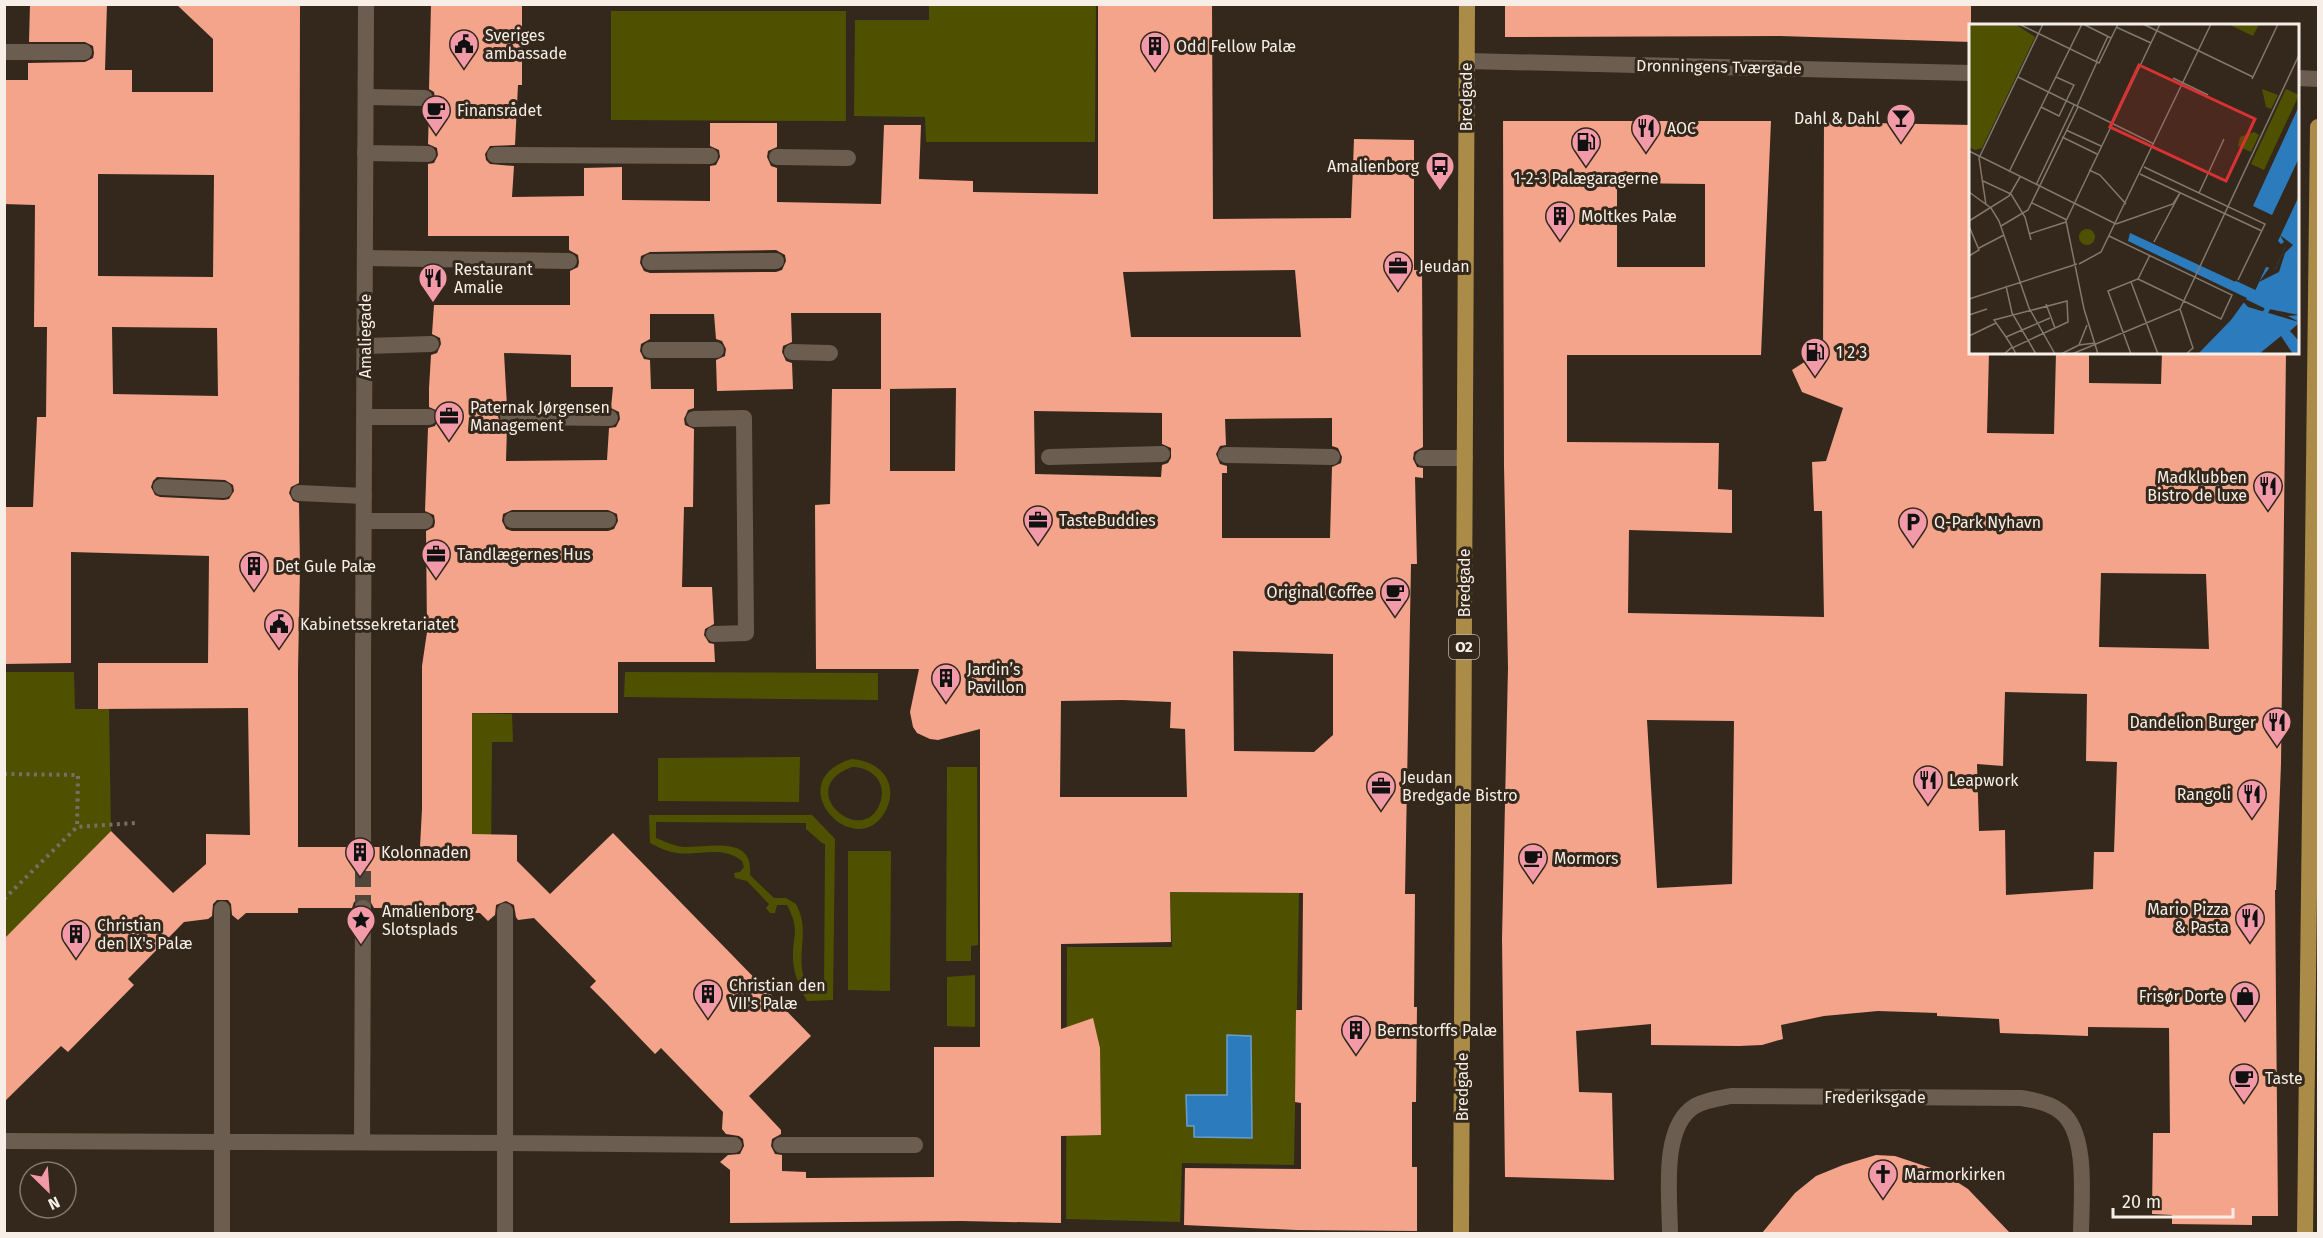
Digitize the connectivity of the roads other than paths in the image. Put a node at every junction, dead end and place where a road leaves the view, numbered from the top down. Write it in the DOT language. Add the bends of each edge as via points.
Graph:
graph roads {
  1 [pos="366,4"];
  2 [pos="1467,4"];
  3 [pos="4,52"];
  4 [pos="84,52"];
  5 [pos="1467,62"];
  6 [pos="1969,73"];
  7 [pos="2299,78"];
  8 [pos="2319,79"];
  9 [pos="366,97"];
  10 [pos="425,98"];
  11 [pos="2319,128"];
  12 [pos="366,153"];
  13 [pos="428,154"];
  14 [pos="495,155"];
  15 [pos="710,156"];
  16 [pos="777,157"];
  17 [pos="848,158"];
  18 [pos="365,258"];
  19 [pos="569,261"];
  20 [pos="776,261"];
  21 [pos="650,262"];
  22 [pos="431,344"];
  23 [pos="365,346"];
  24 [pos="650,350"];
  25 [pos="716,350"];
  26 [pos="792,352"];
  27 [pos="830,353"];
  28 [pos="365,417"];
  29 [pos="429,417"];
  30 [pos="508,417"];
  31 [pos="610,418"];
  32 [pos="694,419"];
  33 [pos="1162,454"];
  34 [pos="1226,455"];
  35 [pos="1049,457"];
  36 [pos="1332,457"];
  37 [pos="1423,458"];
  38 [pos="1465,458"];
  39 [pos="161,487"];
  40 [pos="224,490"];
  41 [pos="298,493"];
  42 [pos="364,495"];
  43 [pos="512,520"];
  44 [pos="608,520"];
  45 [pos="364,521"];
  46 [pos="425,521"];
  47 [pos="714,634"];
  48 [pos="363,847"];
  49 [pos="363,908"];
  50 [pos="222,909"];
  51 [pos="505,911"];
  52 [pos="4,1141"];
  53 [pos="222,1142"];
  54 [pos="362,1142"];
  55 [pos="505,1143"];
  56 [pos="734,1144"];
  57 [pos="782,1145"];
  58 [pos="915,1145"];
  59 [pos="222,1233"];
  60 [pos="504,1233"];
  61 [pos="1461,1233"];
  62 [pos="1671,1233"];
  63 [pos="2081,1233"];
  64 [pos="2306,1233"];
  1 -- 9 [label="street, Amaliegade"];
  2 -- 5 [label="main road, Bredgade / O2"];
  3 -- 4 [label="street"];
  5 -- 6 [label="street, Dronningens Tværgade"];
  5 -- 38 [label="main road, Bredgade / O2"];
  7 -- 8 [label="street"];
  9 -- 10 [label="street"];
  9 -- 12 [label="street, Amaliegade"];
  11 -- 64 [label="main road"];
  12 -- 13 [label="street"];
  12 -- 18 [label="street, Amaliegade"];
  14 -- 15 [label="street"];
  16 -- 17 [label="street"];
  18 -- 19 [label="street"];
  18 -- 23 [label="street, Amaliegade"];
  20 -- 21 [label="street"];
  22 -- 23 [label="street"];
  23 -- 28 [label="street, Amaliegade"];
  24 -- 25 [label="street"];
  26 -- 27 [label="street"];
  28 -- 29 [label="street"];
  28 -- 42 [label="street, Amaliegade"];
  30 -- 31 [label="street"];
  32 -- 47 [label="street" via="744,418 746,633"];
  33 -- 35 [label="street"];
  34 -- 36 [label="street"];
  37 -- 38 [label="street"];
  38 -- 61 [label="main road, Bredgade / O2"];
  39 -- 40 [label="street"];
  41 -- 42 [label="street"];
  42 -- 45 [label="street, Amaliegade"];
  43 -- 44 [label="street"];
  45 -- 46 [label="street"];
  45 -- 48 [label="street, Amaliegade"];
  49 -- 54 [label="street"];
  50 -- 53 [label="street"];
  51 -- 55 [label="street"];
  52 -- 53 [label="street"];
  53 -- 54 [label="street"];
  53 -- 59 [label="street"];
  54 -- 55 [label="street"];
  55 -- 56 [label="street"];
  55 -- 60 [label="street"];
  57 -- 58 [label="street"];
  62 -- 63 [label="street, Frederiksgade" via="1670,1154 1676,1130 1695,1106 1731,1096 2039,1101 2061,1111 2076,1134 2081,1170"];
}
